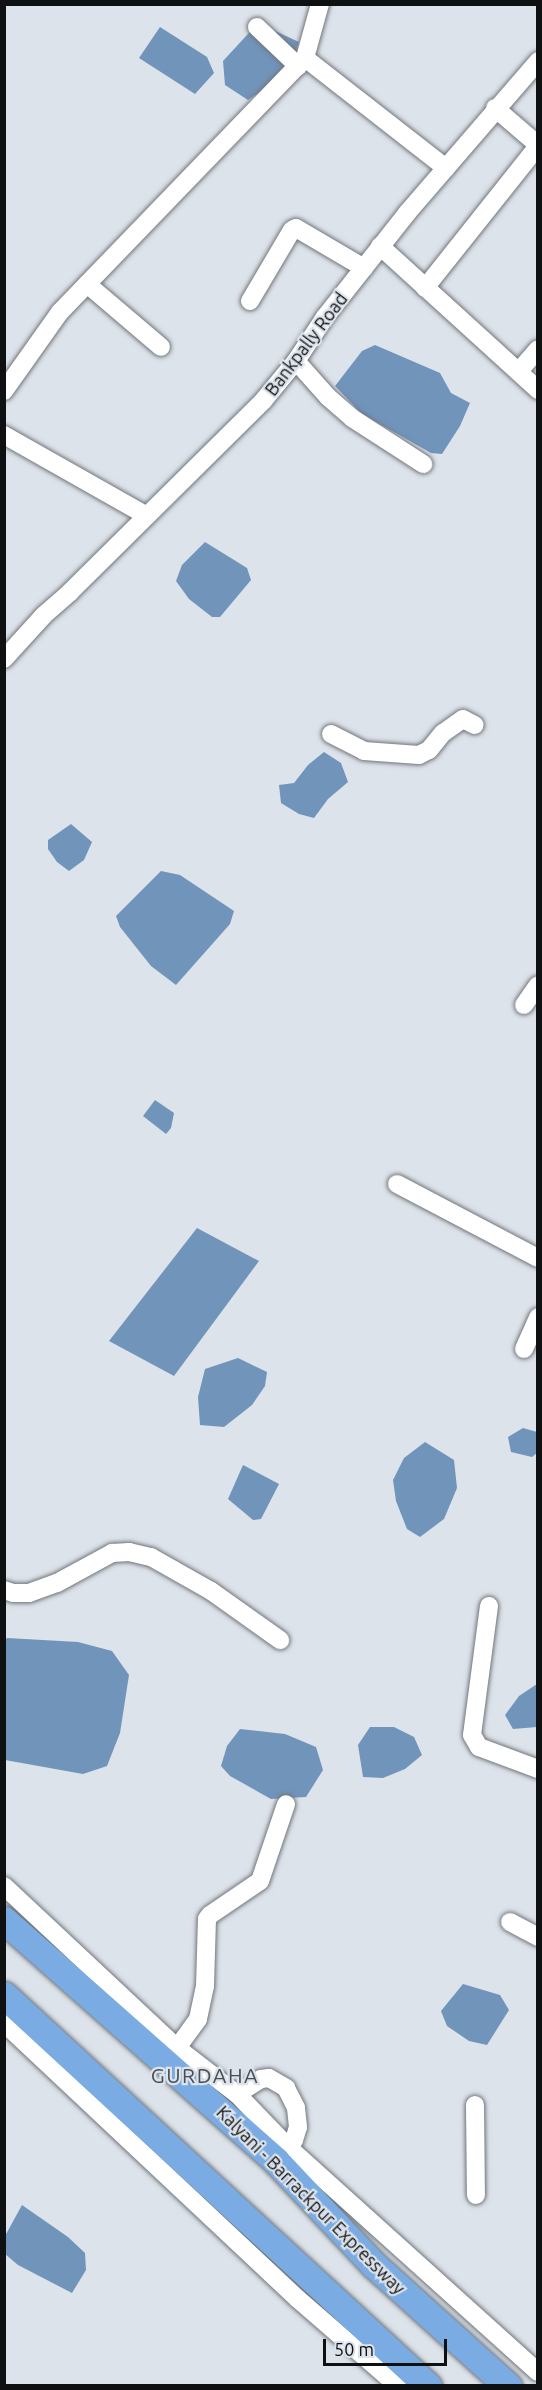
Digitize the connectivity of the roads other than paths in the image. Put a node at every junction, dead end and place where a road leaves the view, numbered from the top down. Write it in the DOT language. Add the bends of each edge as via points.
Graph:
graph roads {
  1 [pos="320,4"];
  2 [pos="258,27"];
  3 [pos="537,61"];
  4 [pos="302,62"];
  5 [pos="495,108"];
  6 [pos="537,146"];
  7 [pos="446,168"];
  8 [pos="381,246"];
  9 [pos="364,268"];
  10 [pos="87,284"];
  11 [pos="425,288"];
  12 [pos="250,301"];
  13 [pos="161,347"];
  14 [pos="537,350"];
  15 [pos="296,361"];
  16 [pos="519,371"];
  17 [pos="537,390"];
  18 [pos="4,391"];
  19 [pos="4,435"];
  20 [pos="423,464"];
  21 [pos="147,516"];
  22 [pos="4,659"];
  23 [pos="475,724"];
  24 [pos="331,734"];
  25 [pos="537,985"];
  26 [pos="524,1005"];
  27 [pos="397,1184"];
  28 [pos="537,1258"];
  29 [pos="537,1317"];
  30 [pos="524,1349"];
  31 [pos="4,1590"];
  32 [pos="489,1606"];
  33 [pos="280,1640"];
  34 [pos="537,1769"];
  35 [pos="286,1804"];
  36 [pos="4,1886"];
  37 [pos="4,1920"];
  38 [pos="510,1922"];
  39 [pos="537,1937"];
  40 [pos="4,1995"];
  41 [pos="4,2023"];
  42 [pos="177,2048"];
  43 [pos="237,2094"];
  44 [pos="475,2105"];
  45 [pos="288,2147"];
  46 [pos="476,2195"];
  47 [pos="537,2372"];
  48 [pos="398,2385"];
  49 [pos="428,2385"];
  50 [pos="508,2385"];
  1 -- 4 [label="street"];
  2 -- 4 [label="street"];
  3 -- 5 [label="street, Bankpally Road"];
  4 -- 7 [label="street"];
  4 -- 10 [label="street"];
  5 -- 6 [label="street"];
  5 -- 7 [label="street, Bankpally Road"];
  6 -- 11 [label="street"];
  7 -- 8 [label="street, Bankpally Road"];
  8 -- 9 [label="street, Bankpally Road"];
  8 -- 11 [label="street"];
  9 -- 12 [label="street" via="296,228"];
  9 -- 15 [label="street, Bankpally Road"];
  10 -- 13 [label="street"];
  10 -- 18 [label="street" via="60,312"];
  11 -- 16 [label="street"];
  14 -- 16 [label="street"];
  15 -- 20 [label="street" via="352,417"];
  15 -- 21 [label="street, Bankpally Road" via="263,401"];
  16 -- 17 [label="street"];
  19 -- 21 [label="street"];
  21 -- 22 [label="street, Bankpally Road"];
  23 -- 24 [label="street" via="463,719 419,755 363,751"];
  25 -- 26 [label="street"];
  27 -- 28 [label="street"];
  29 -- 30 [label="street"];
  31 -- 33 [label="street" via="29,1593 57,1583 112,1553 129,1552 151,1557 211,1591"];
  32 -- 34 [label="street" via="472,1736 479,1747"];
  35 -- 42 [label="street" via="260,1881 207,1919 206,1986 198,2019"];
  36 -- 42 [label="street"];
  37 -- 50 [label="highway, Kalyani - Barrackpur Expressway" via="228,2116 374,2265"];
  38 -- 39 [label="street"];
  40 -- 49 [label="highway"];
  41 -- 48 [label="street" via="298,2299"];
  42 -- 43 [label="street"];
  43 -- 45 [label="street"];
  43 -- 45 [label="street" via="269,2078 286,2088 296,2108 298,2127"];
  44 -- 46 [label="street"];
  45 -- 47 [label="street"];
}
